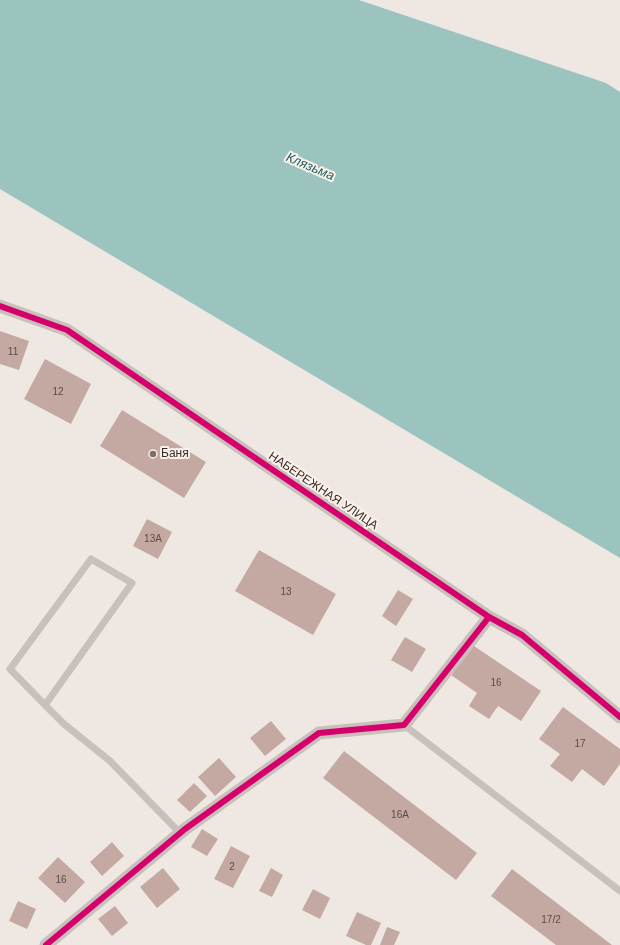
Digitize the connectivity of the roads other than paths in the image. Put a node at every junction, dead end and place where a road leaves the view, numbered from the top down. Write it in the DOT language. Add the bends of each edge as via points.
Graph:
graph roads {
  1 [pos="0,306"];
  2 [pos="489,617"];
  3 [pos="45,705"];
  4 [pos="620,717"];
  5 [pos="404,725"];
  6 [pos="180,834"];
  7 [pos="620,891"];
  8 [pos="46,945"];
  1 -- 2 [label="street, НАБЕРЕЖНАЯ УЛИЦА" via="67,330"];
  2 -- 4 [label="street, НАБЕРЕЖНАЯ УЛИЦА" via="522,635"];
  2 -- 5 [label="street"];
  3 -- 3 [label="lane" via="10,669 91,559 132,583"];
  3 -- 6 [label="lane" via="110,761"];
  5 -- 6 [label="street" via="319,733"];
  5 -- 7 [label="lane"];
  6 -- 8 [label="street"];
}
